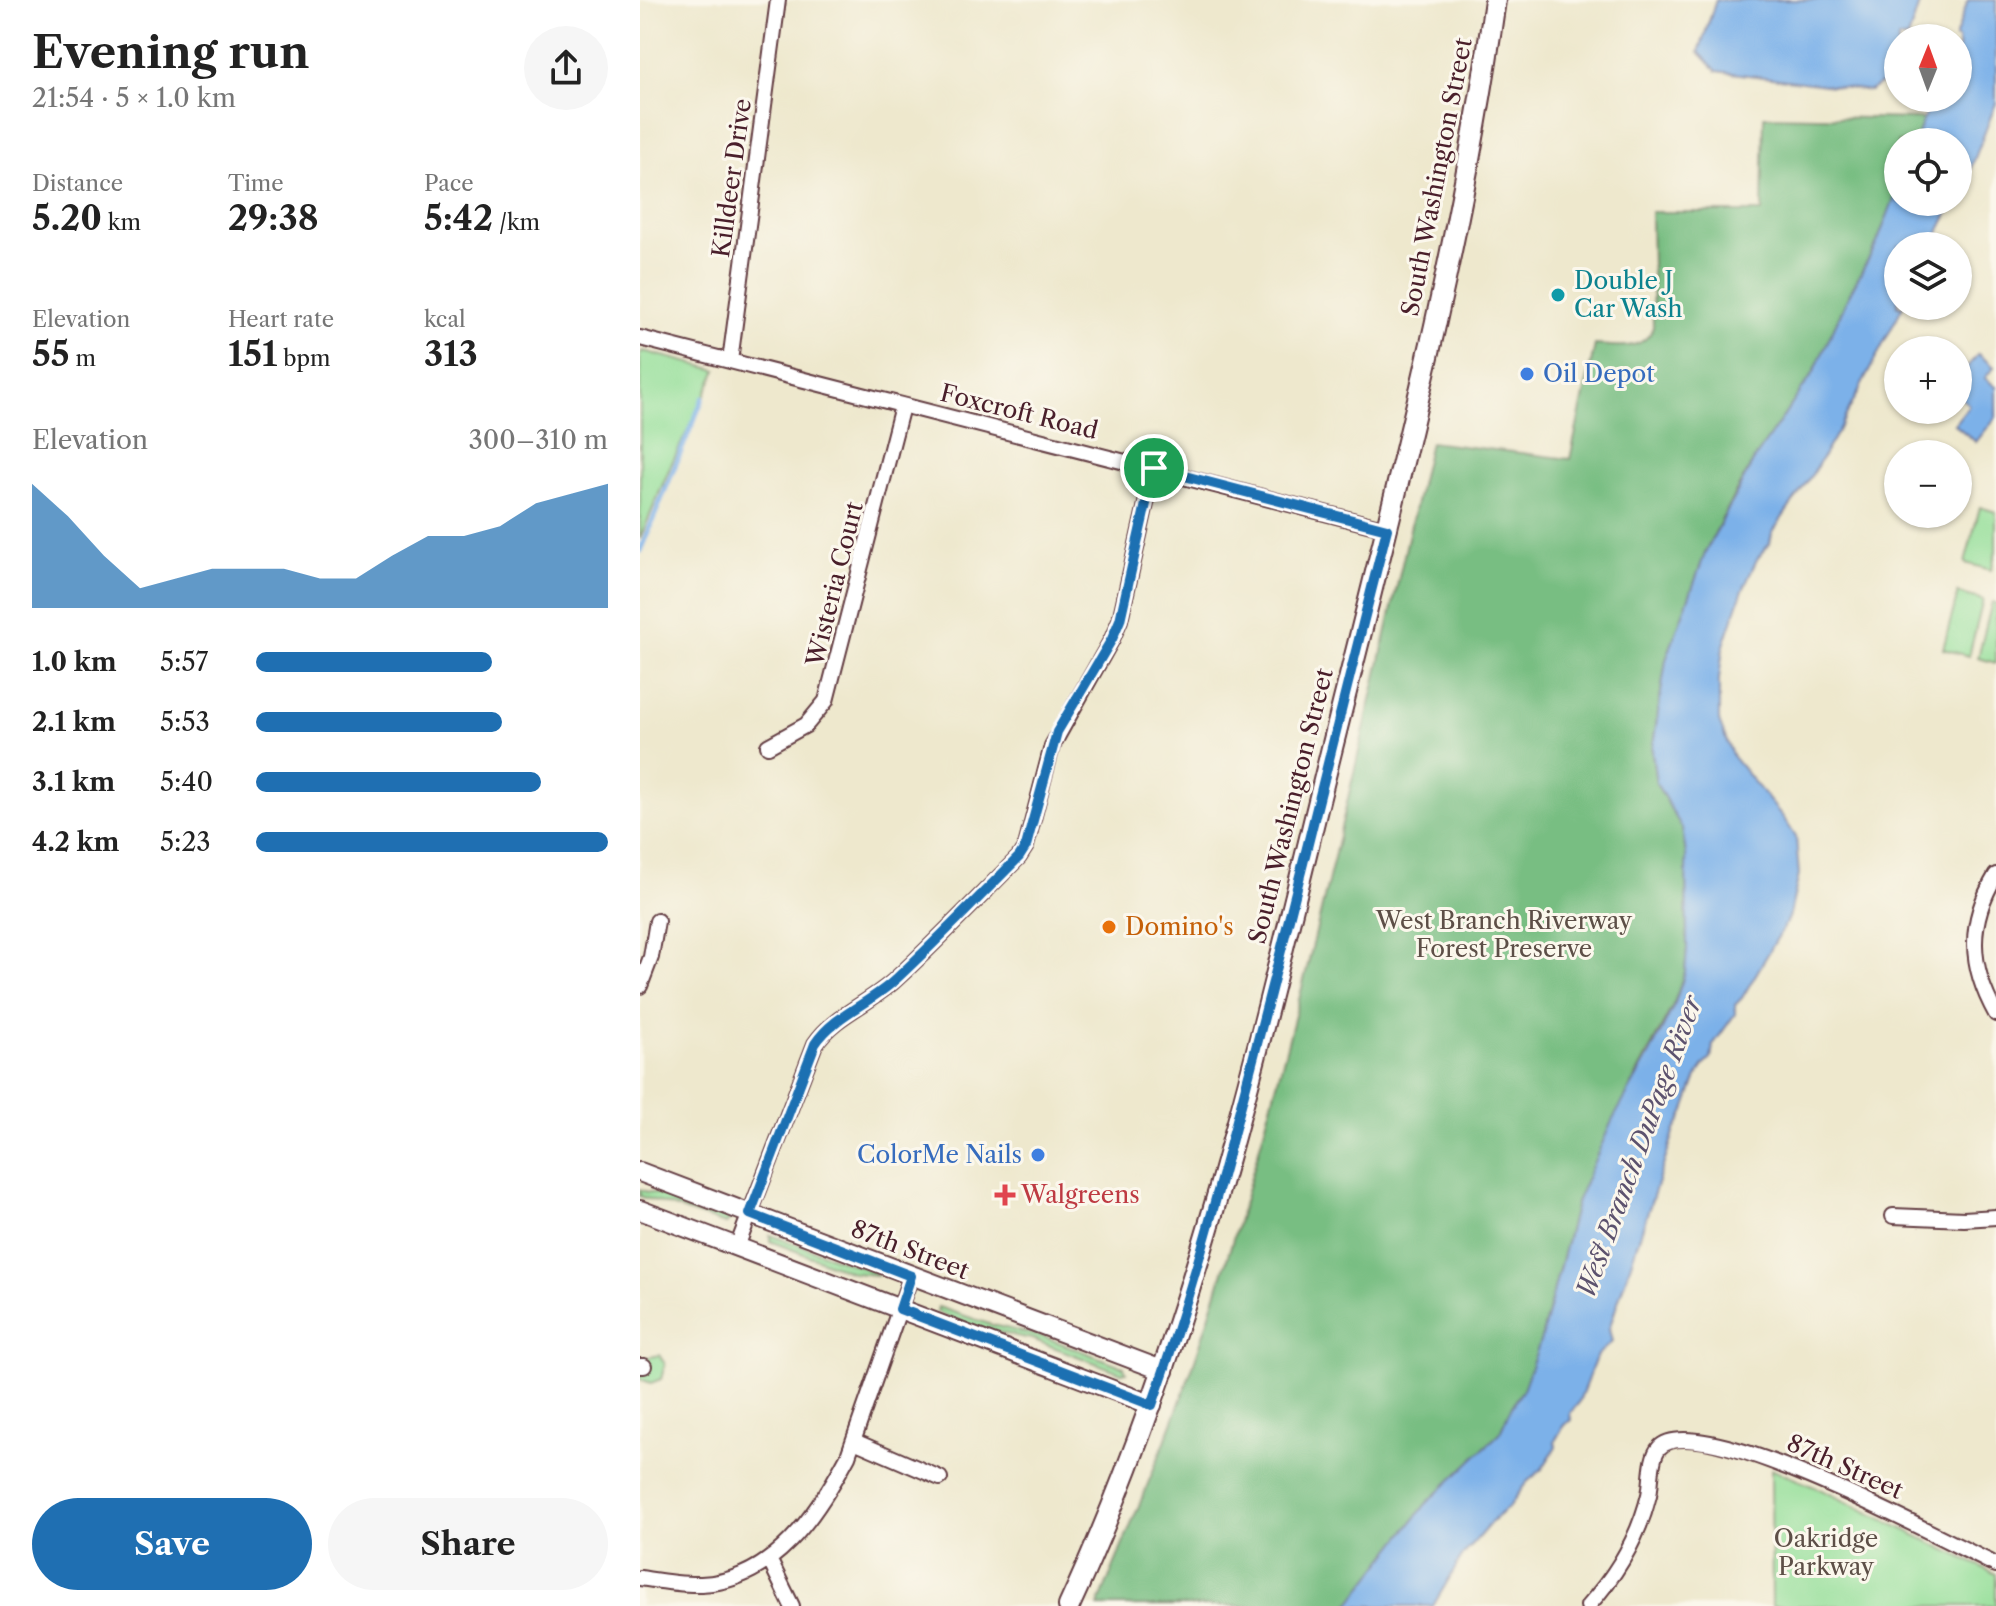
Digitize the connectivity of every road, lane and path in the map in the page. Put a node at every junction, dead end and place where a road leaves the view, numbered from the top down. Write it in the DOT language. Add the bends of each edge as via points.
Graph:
graph roads {
  1 [pos="778,0"];
  2 [pos="1495,0"];
  3 [pos="640,338"];
  4 [pos="730,361"];
  5 [pos="902,406"];
  6 [pos="1154,468"];
  7 [pos="1387,529"];
  8 [pos="768,746"];
  9 [pos="1996,875"];
  10 [pos="657,921"];
  11 [pos="640,986"];
  12 [pos="1996,1014"];
  13 [pos="640,1172"];
  14 [pos="640,1210"];
  15 [pos="750,1214"];
  16 [pos="1893,1216"];
  17 [pos="1996,1217"];
  18 [pos="737,1247"];
  19 [pos="911,1276"];
  20 [pos="900,1309"];
  21 [pos="1164,1371"];
  22 [pos="1152,1405"];
  23 [pos="854,1441"];
  24 [pos="940,1478"];
  25 [pos="770,1561"];
  26 [pos="1996,1565"];
  27 [pos="640,1578"];
  28 [pos="792,1606"];
  29 [pos="1069,1606"];
  30 [pos="1588,1606"];
  1 -- 4 [label="street, Killdeer Drive"];
  2 -- 7 [label="main road, South Washington Street" via="1459,216"];
  3 -- 4 [label="street, Foxcroft Road"];
  4 -- 5 [label="street, Foxcroft Road"];
  5 -- 6 [label="street, Foxcroft Road"];
  5 -- 8 [label="street, Wisteria Court" via="826,701 806,725"];
  6 -- 7 [label="street, Foxcroft Road"];
  6 -- 15 [label="street" via="1120,620 1057,732 1026,846 895,980 823,1032"];
  7 -- 21 [label="main road, South Washington Street" via="1230,1148"];
  9 -- 12 [label="street" via="1977,915 1974,945"];
  10 -- 11 [label="street"];
  13 -- 15 [label="street, 87th Street"];
  14 -- 18 [label="street"];
  15 -- 18 [label="street"];
  15 -- 19 [label="street, 87th Street"];
  16 -- 17 [label="street"];
  18 -- 20 [label="street"];
  19 -- 20 [label="street"];
  19 -- 21 [label="street, 87th Street"];
  20 -- 22 [label="street"];
  20 -- 23 [label="street"];
  21 -- 22 [label="main road, South Washington Street"];
  22 -- 29 [label="main road, South Washington Street"];
  23 -- 24 [label="street"];
  23 -- 25 [label="street" via="817,1507"];
  25 -- 27 [label="street" via="743,1575 705,1584"];
  25 -- 28 [label="street"];
  26 -- 30 [label="street, 87th Street" via="1774,1461 1691,1439 1666,1442 1656,1451 1649,1494 1632,1543"];
}
